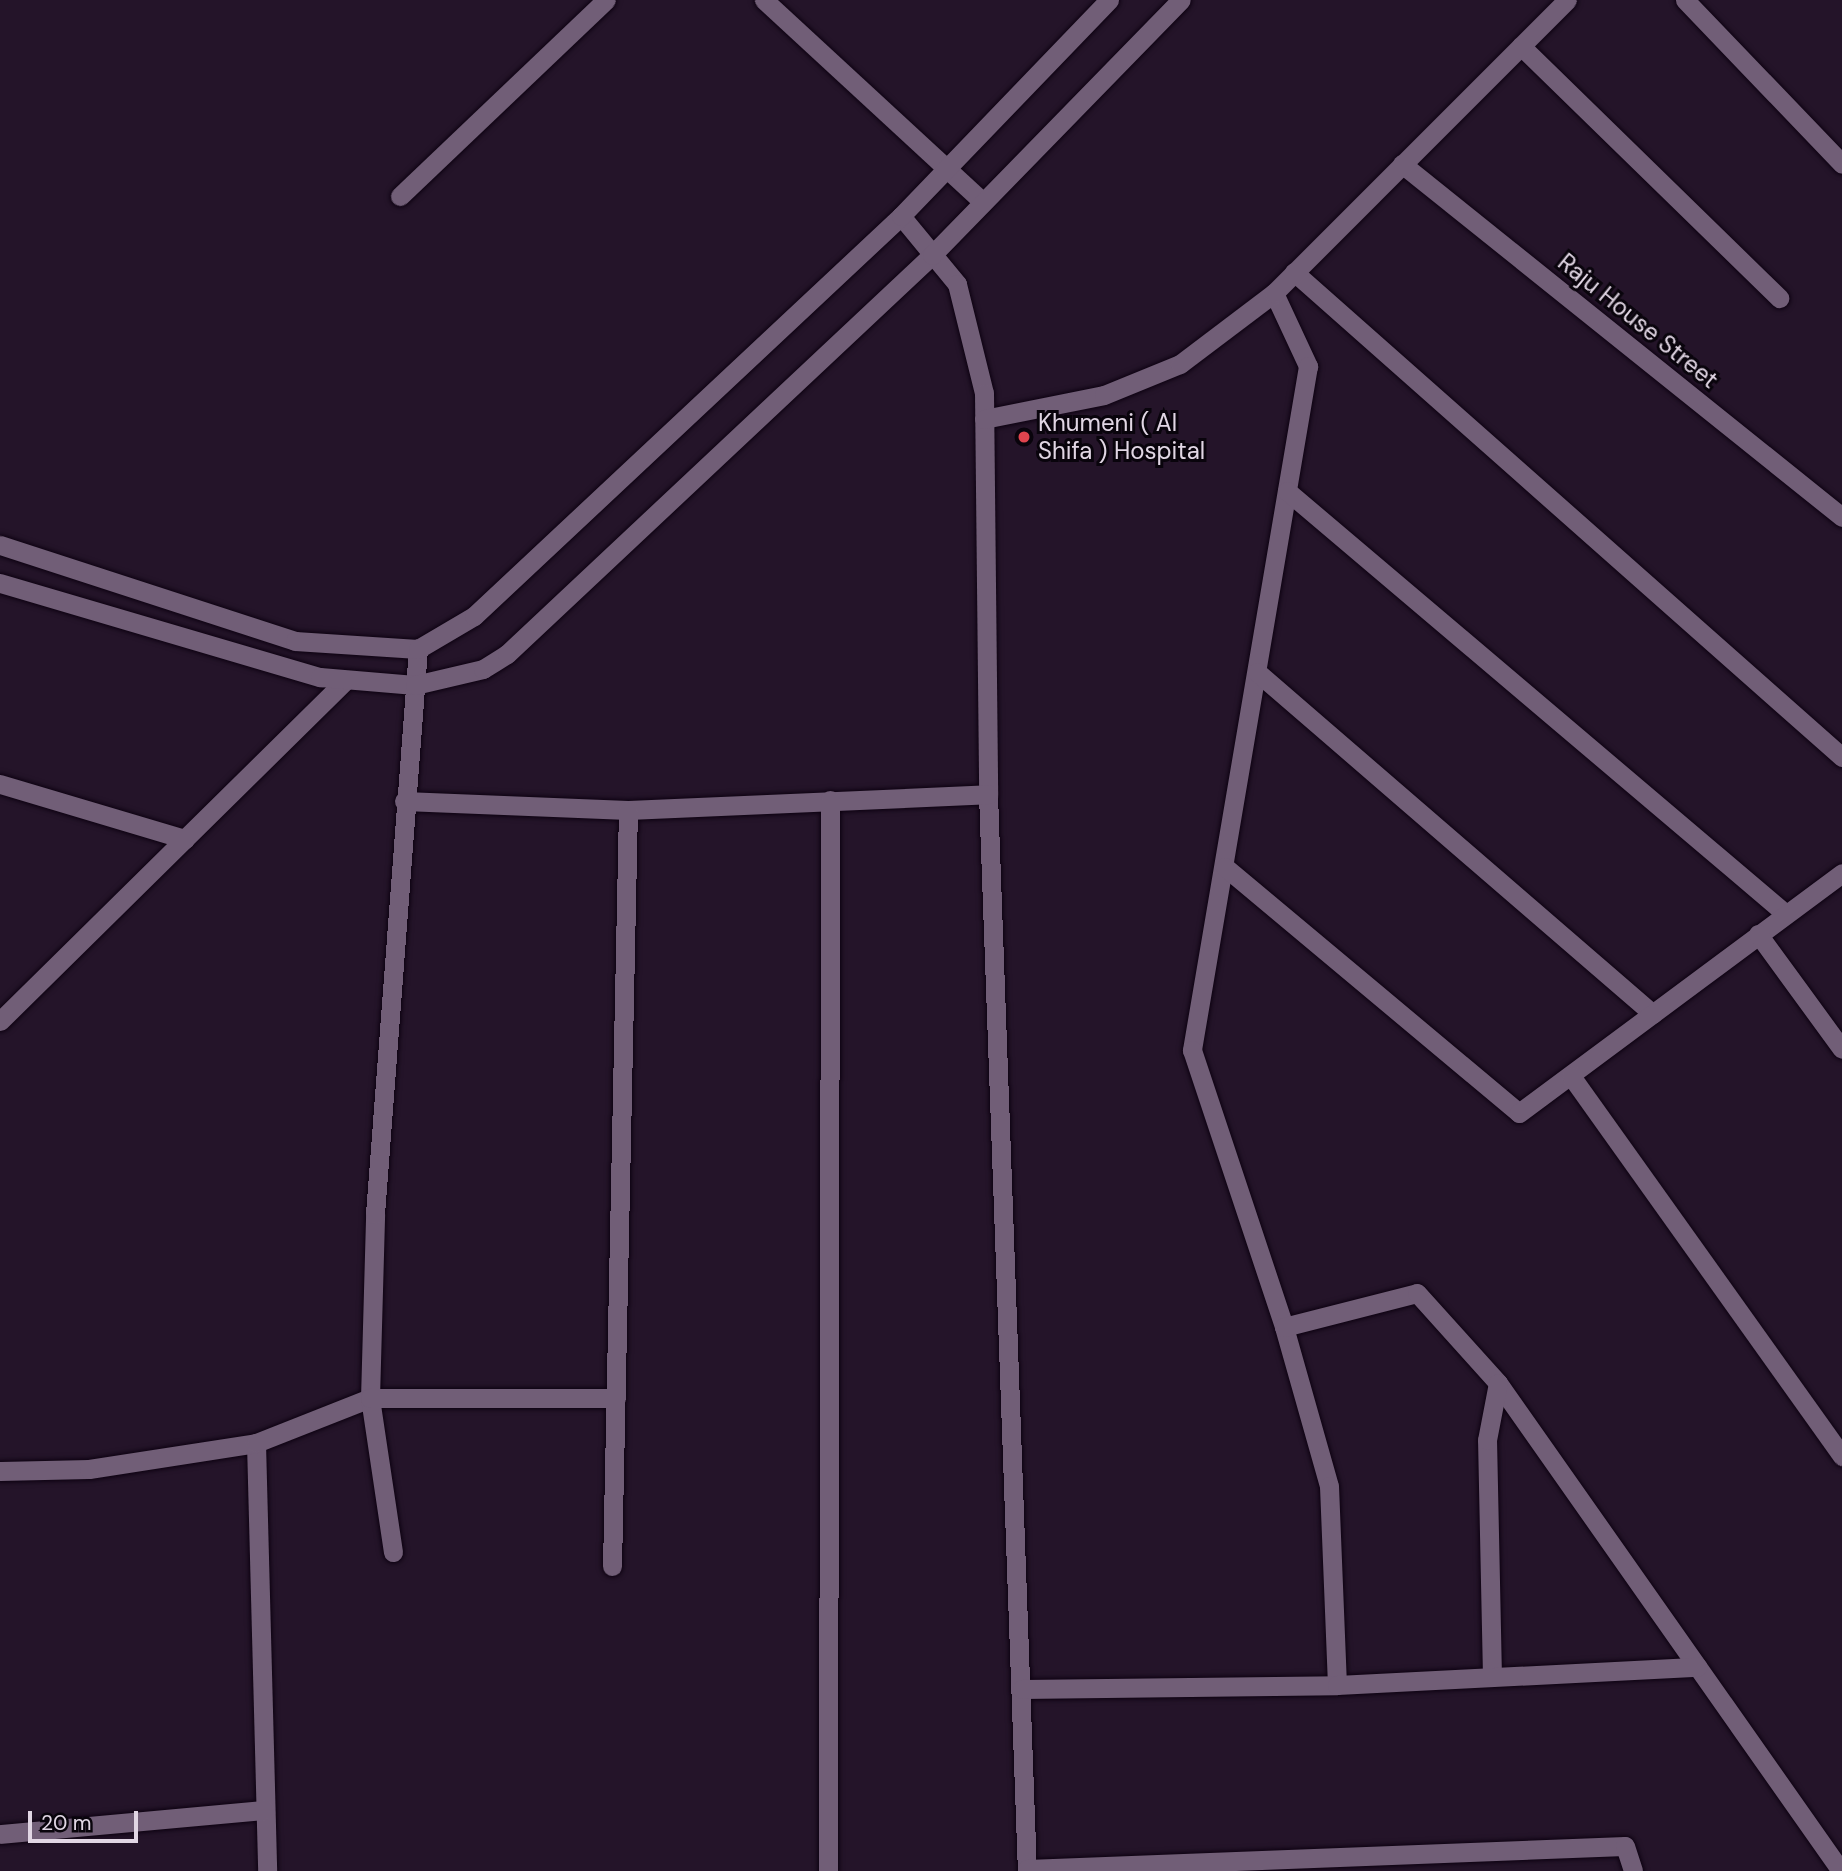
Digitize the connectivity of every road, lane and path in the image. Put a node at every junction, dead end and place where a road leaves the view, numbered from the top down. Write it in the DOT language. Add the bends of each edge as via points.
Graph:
graph roads {
  1 [pos="606,0"];
  2 [pos="764,0"];
  3 [pos="1110,0"];
  4 [pos="1181,0"];
  5 [pos="1567,0"];
  6 [pos="1685,0"];
  7 [pos="1521,46"];
  8 [pos="1402,164"];
  9 [pos="1842,164"];
  10 [pos="940,169"];
  11 [pos="400,196"];
  12 [pos="983,202"];
  13 [pos="901,216"];
  14 [pos="932,255"];
  15 [pos="1294,272"];
  16 [pos="1274,293"];
  17 [pos="1779,298"];
  18 [pos="984,419"];
  19 [pos="1287,491"];
  20 [pos="1842,517"];
  21 [pos="0,545"];
  22 [pos="0,583"];
  23 [pos="418,649"];
  24 [pos="1257,672"];
  25 [pos="345,681"];
  26 [pos="415,685"];
  27 [pos="1842,757"];
  28 [pos="0,784"];
  29 [pos="988,794"];
  30 [pos="830,800"];
  31 [pos="404,801"];
  32 [pos="628,810"];
  33 [pos="185,839"];
  34 [pos="1225,867"];
  35 [pos="1842,873"];
  36 [pos="1786,914"];
  37 [pos="1759,934"];
  38 [pos="1653,1014"];
  39 [pos="0,1021"];
  40 [pos="1842,1049"];
  41 [pos="1571,1076"];
  42 [pos="1284,1327"];
  43 [pos="1498,1383"];
  44 [pos="370,1398"];
  45 [pos="616,1398"];
  46 [pos="256,1443"];
  47 [pos="1842,1456"];
  48 [pos="0,1471"];
  49 [pos="393,1552"];
  50 [pos="612,1566"];
  51 [pos="1698,1667"];
  52 [pos="1492,1677"];
  53 [pos="1337,1685"];
  54 [pos="1022,1689"];
  55 [pos="265,1810"];
  56 [pos="0,1834"];
  57 [pos="1027,1870"];
  58 [pos="268,1871"];
  59 [pos="828,1871"];
  60 [pos="1633,1871"];
  61 [pos="1841,1871"];
  1 -- 11 [label="street"];
  2 -- 10 [label="street"];
  3 -- 10 [label="street"];
  4 -- 12 [label="street"];
  5 -- 7 [label="street"];
  6 -- 9 [label="street"];
  7 -- 8 [label="street"];
  7 -- 17 [label="street"];
  8 -- 15 [label="street"];
  8 -- 20 [label="street, Raju House Street"];
  10 -- 12 [label="street"];
  10 -- 13 [label="street"];
  12 -- 14 [label="street"];
  13 -- 14 [label="street"];
  13 -- 23 [label="street" via="474,616"];
  14 -- 18 [label="street" via="957,284 984,393"];
  14 -- 26 [label="street" via="507,654 455,679"];
  15 -- 16 [label="street"];
  15 -- 27 [label="street"];
  16 -- 18 [label="street" via="1180,364 1104,395"];
  16 -- 19 [label="street" via="1308,366"];
  18 -- 29 [label="street"];
  19 -- 24 [label="street"];
  19 -- 36 [label="street"];
  21 -- 23 [label="street" via="295,640"];
  22 -- 25 [label="street"];
  23 -- 26 [label="street"];
  24 -- 34 [label="street"];
  24 -- 38 [label="street"];
  25 -- 26 [label="street"];
  25 -- 33 [label="street"];
  26 -- 31 [label="street"];
  28 -- 33 [label="street"];
  29 -- 30 [label="street"];
  29 -- 54 [label="street"];
  30 -- 32 [label="street"];
  30 -- 59 [label="street"];
  31 -- 32 [label="street"];
  31 -- 44 [label="street" via="375,1214"];
  32 -- 45 [label="street"];
  33 -- 39 [label="street"];
  34 -- 41 [label="street" via="1519,1113"];
  34 -- 42 [label="street" via="1192,1049"];
  35 -- 36 [label="street"];
  36 -- 37 [label="street"];
  37 -- 38 [label="street"];
  37 -- 40 [label="street"];
  38 -- 41 [label="street"];
  41 -- 47 [label="street"];
  42 -- 43 [label="street" via="1417,1293"];
  42 -- 53 [label="street" via="1329,1486"];
  43 -- 51 [label="street"];
  43 -- 52 [label="street" via="1487,1440"];
  44 -- 45 [label="street"];
  44 -- 46 [label="street"];
  44 -- 49 [label="street"];
  45 -- 50 [label="street"];
  46 -- 48 [label="street" via="89,1469"];
  46 -- 55 [label="street"];
  51 -- 52 [label="street"];
  51 -- 61 [label="street"];
  52 -- 53 [label="street"];
  53 -- 54 [label="street"];
  54 -- 57 [label="street"];
  55 -- 56 [label="street"];
  55 -- 58 [label="street"];
  57 -- 60 [label="street" via="1625,1846"];
}
